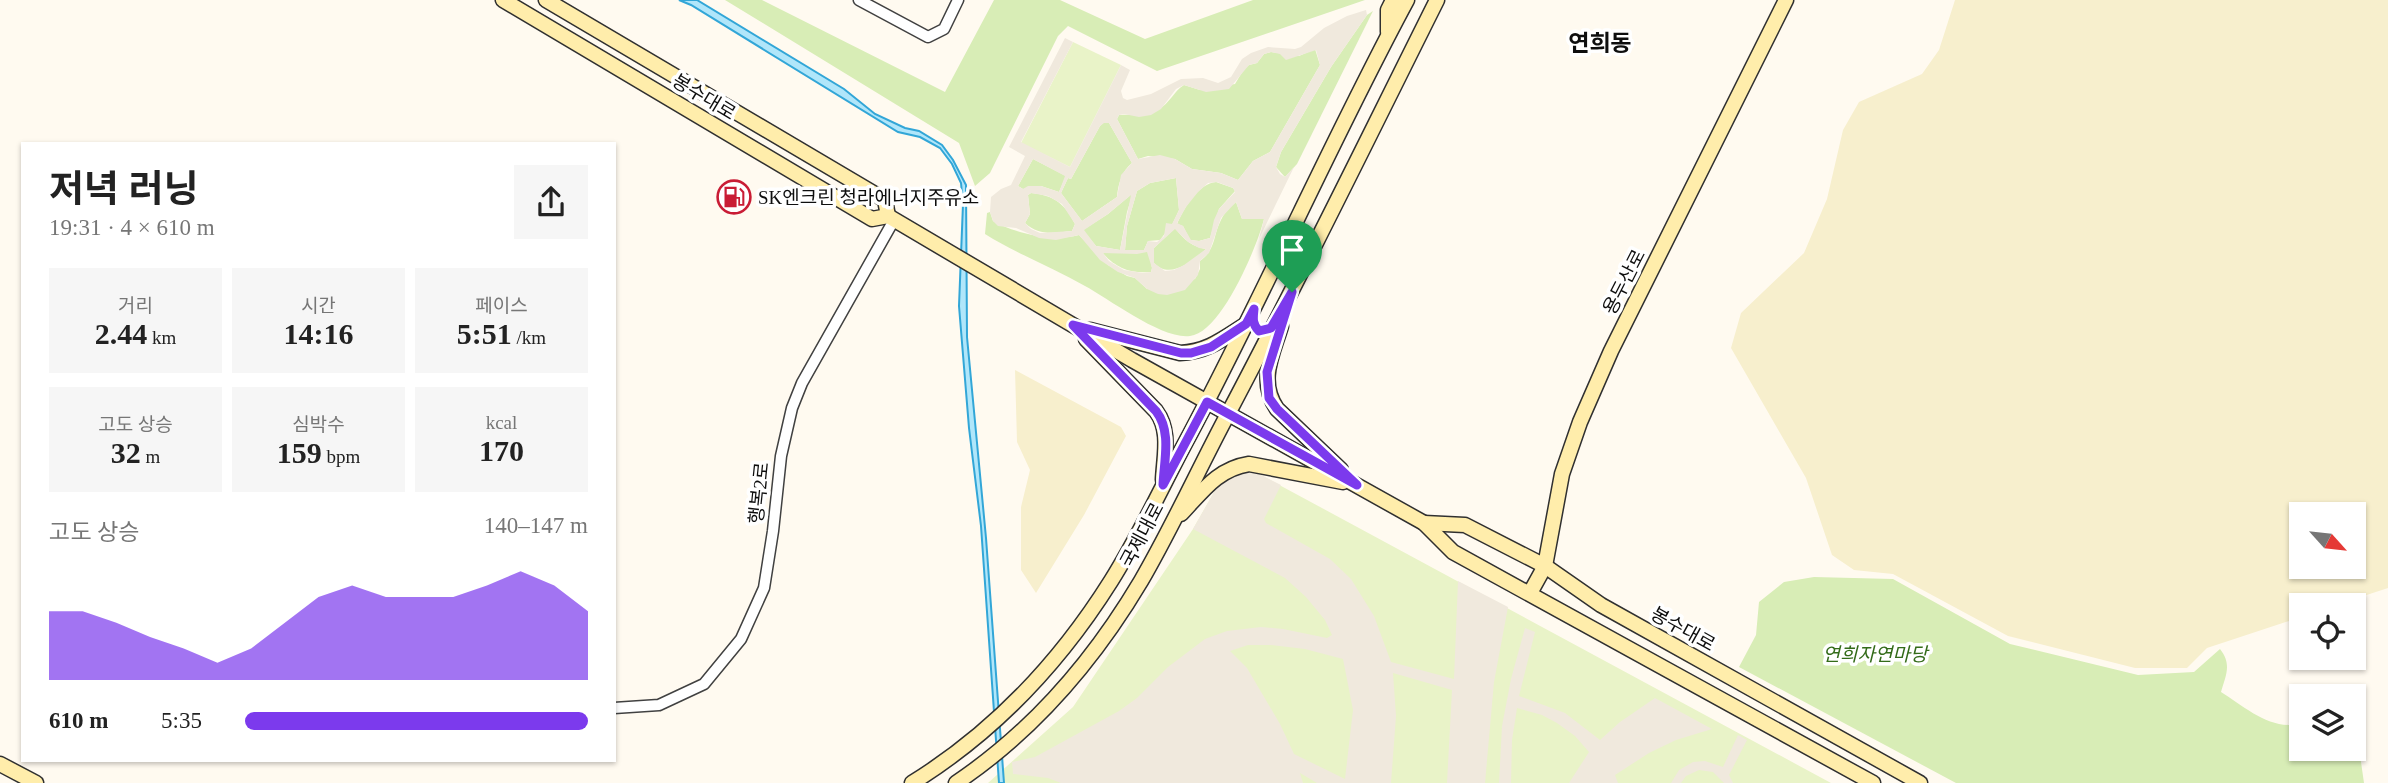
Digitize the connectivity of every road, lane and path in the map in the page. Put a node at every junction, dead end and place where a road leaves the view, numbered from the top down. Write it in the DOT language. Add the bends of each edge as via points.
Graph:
graph roads {
  1 [pos="503,0"];
  2 [pos="546,0"];
  3 [pos="958,0"];
  4 [pos="1393,0"];
  5 [pos="1407,0"];
  6 [pos="1437,0"];
  7 [pos="1786,0"];
  8 [pos="863,1"];
  9 [pos="1388,35"];
  10 [pos="891,218"];
  11 [pos="1292,292"];
  12 [pos="1254,309"];
  13 [pos="1246,324"];
  14 [pos="1275,324"];
  15 [pos="1073,325"];
  16 [pos="1207,402"];
  17 [pos="1228,413"];
  18 [pos="1163,484"];
  19 [pos="1357,485"];
  20 [pos="1183,499"];
  21 [pos="1424,523"];
  22 [pos="1170,525"];
  23 [pos="1545,566"];
  24 [pos="1530,593"];
  25 [pos="616,708"];
  26 [pos="0,764"];
  27 [pos="960,780"];
  28 [pos="36,783"];
  29 [pos="912,783"];
  30 [pos="1873,783"];
  31 [pos="1920,783"];
  1 -- 10 [label="main road, 봉수대로" via="872,219"];
  2 -- 10 [label="main road, 봉수대로" via="885,200"];
  3 -- 8 [label="street" via="944,29 928,37"];
  4 -- 9 [label="main road" via="1388,10"];
  5 -- 9 [label="main road"];
  6 -- 11 [label="main road, 국제대로"];
  7 -- 23 [label="main road, 용두산로" via="1611,351 1562,474"];
  9 -- 12 [label="main road, 국제대로"];
  10 -- 15 [label="main road, 봉수대로"];
  10 -- 25 [label="street, 행복2로" via="792,408 764,588 741,639 704,684 659,705"];
  11 -- 14 [label="main road, 국제대로"];
  11 -- 19 [label="main road" via="1267,372 1269,398"];
  12 -- 13 [label="main road, 국제대로"];
  12 -- 14 [label="main road" via="1252,321 1259,331"];
  13 -- 15 [label="main road" via="1211,347 1191,353"];
  13 -- 16 [label="main road, 국제대로"];
  14 -- 17 [label="main road, 국제대로"];
  15 -- 16 [label="main road, 봉수대로"];
  15 -- 18 [label="main road" via="1163,421"];
  16 -- 17 [label="main road, 봉수대로"];
  16 -- 18 [label="main road, 국제대로"];
  17 -- 19 [label="main road, 봉수대로"];
  17 -- 20 [label="main road, 국제대로"];
  18 -- 20 [label="main road" via="1184,469 1188,480"];
  18 -- 29 [label="main road, 국제대로" via="1112,581 1066,646 1004,713"];
  19 -- 21 [label="main road, 봉수대로"];
  19 -- 22 [label="main road" via="1249,464 1235,466 1224,471"];
  20 -- 22 [label="main road, 국제대로"];
  21 -- 23 [label="main road, 봉수대로" via="1465,525"];
  21 -- 24 [label="main road, 봉수대로" via="1453,552"];
  22 -- 27 [label="main road, 국제대로" via="1141,580 1079,670 1000,751"];
  23 -- 24 [label="main road, 용두산로"];
  23 -- 31 [label="main road, 봉수대로" via="1601,605"];
  24 -- 30 [label="main road, 봉수대로"];
  26 -- 28 [label="main road"];
}
